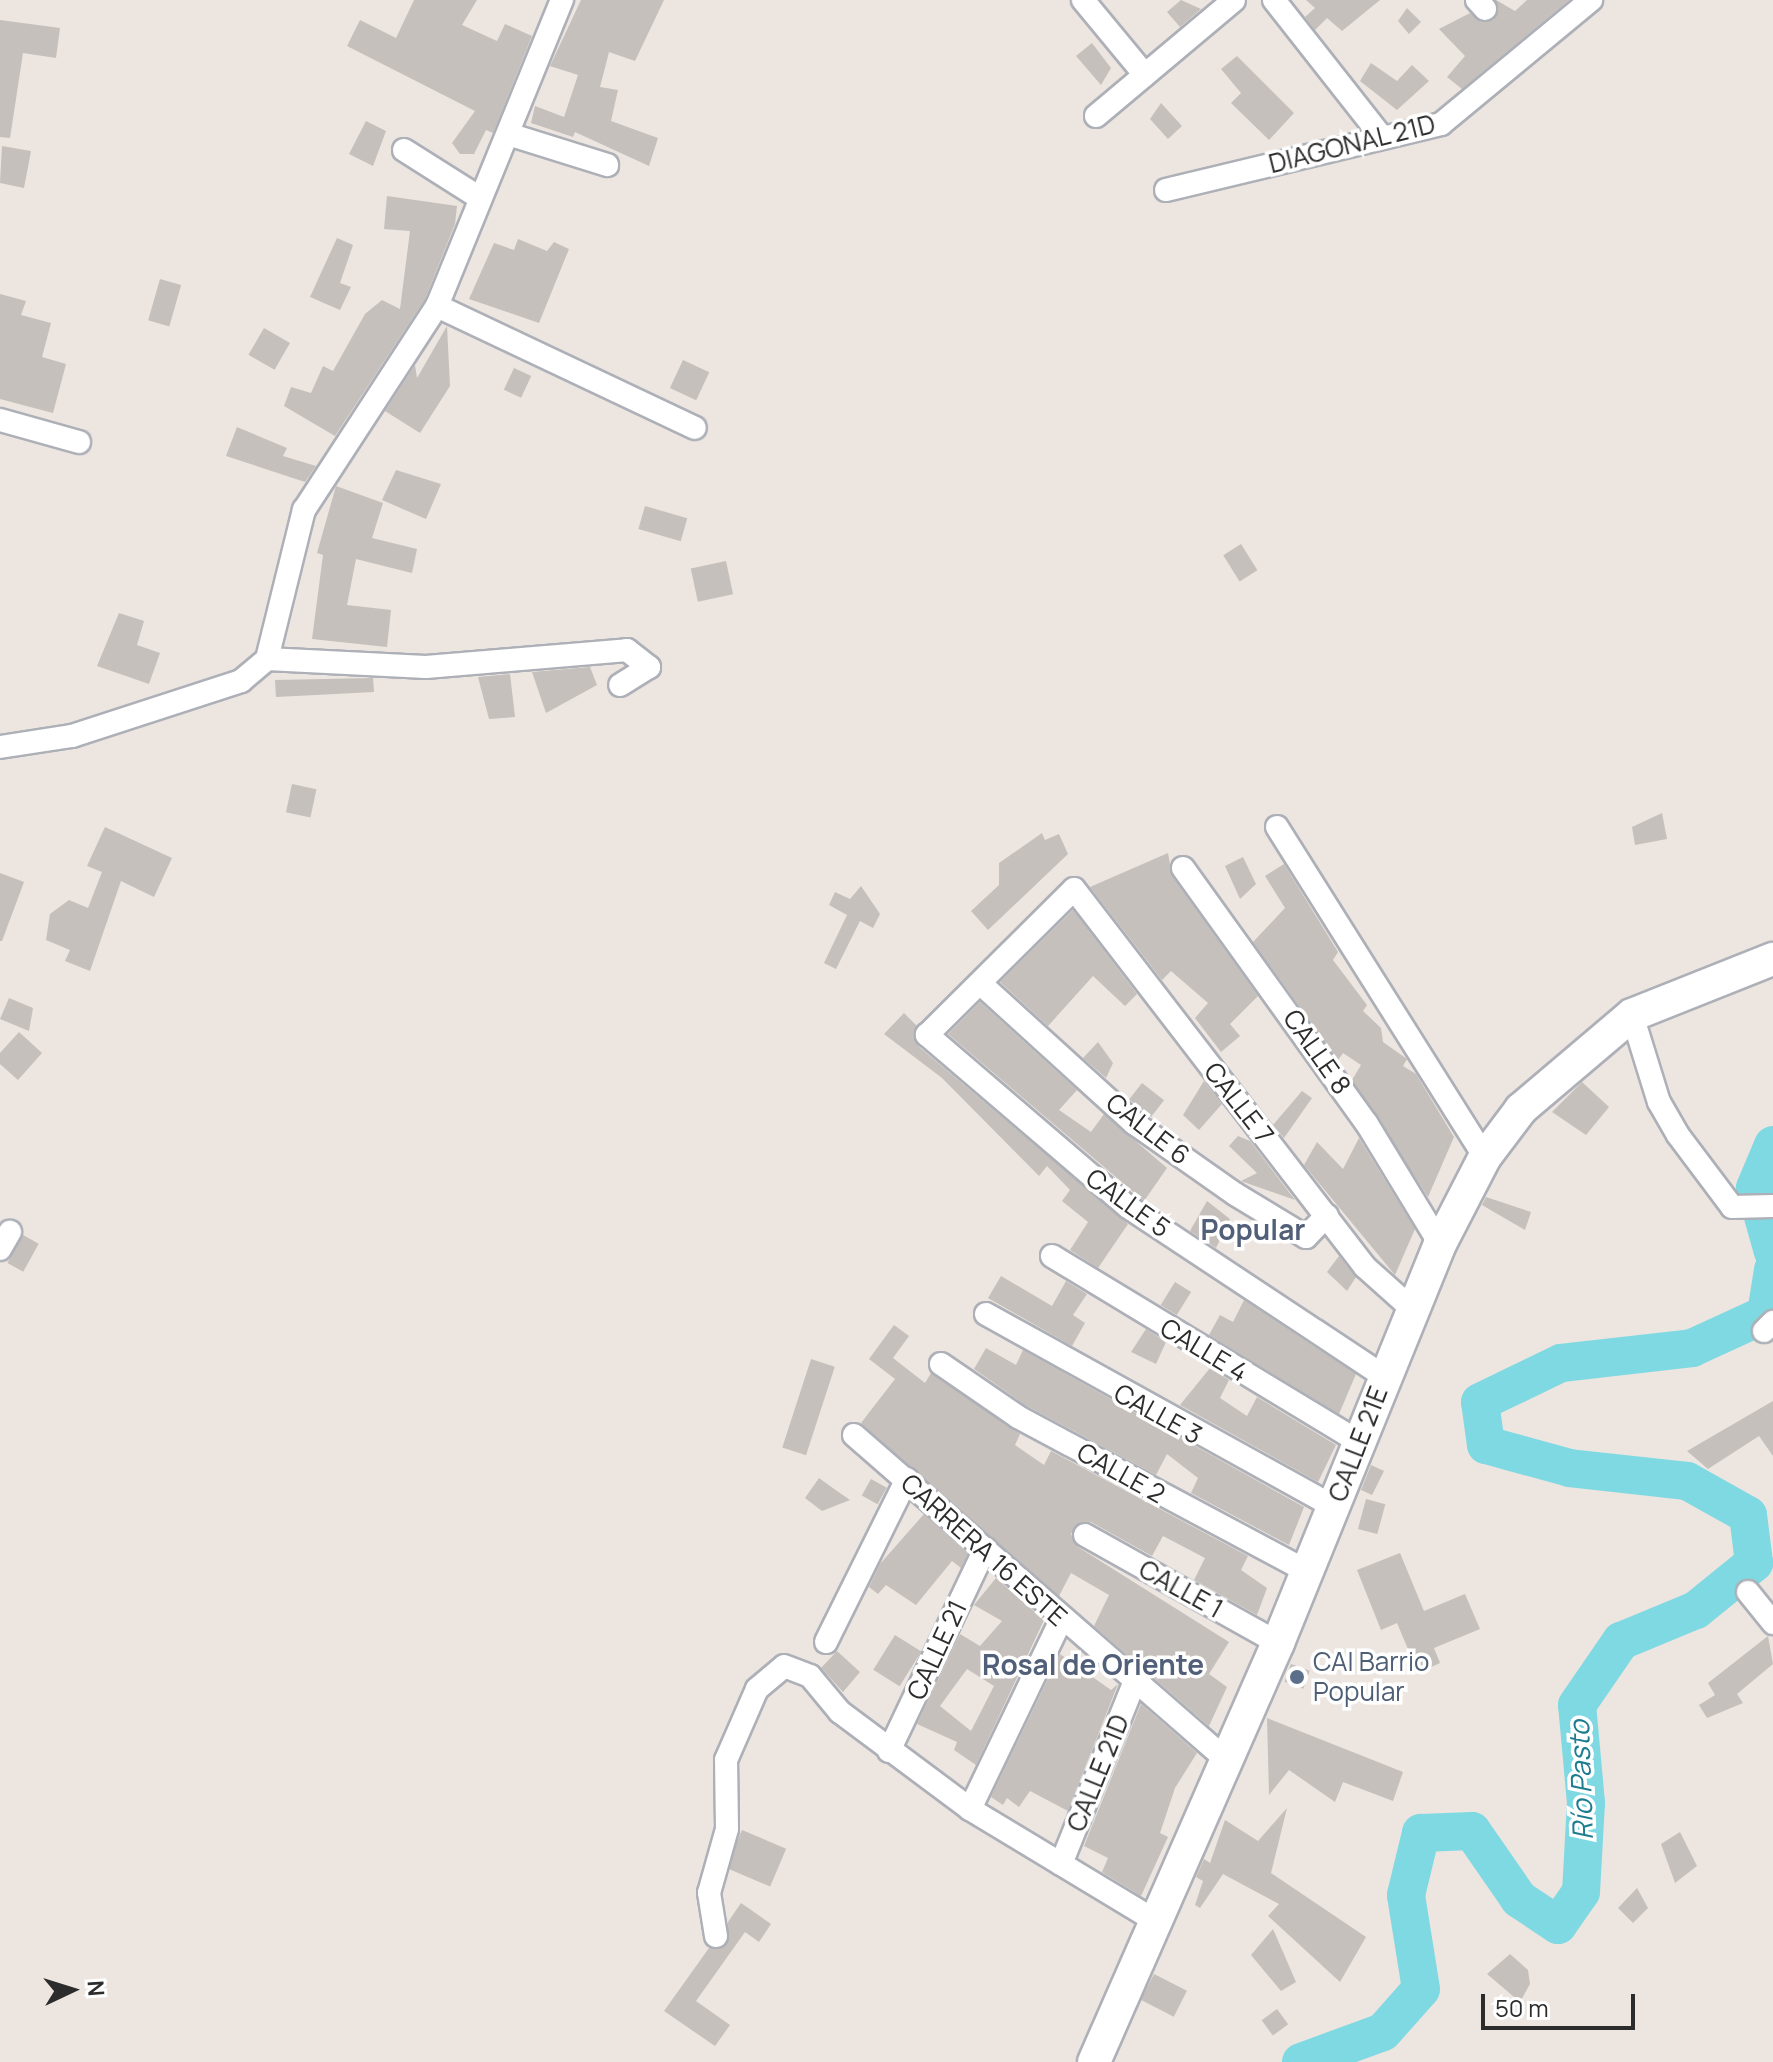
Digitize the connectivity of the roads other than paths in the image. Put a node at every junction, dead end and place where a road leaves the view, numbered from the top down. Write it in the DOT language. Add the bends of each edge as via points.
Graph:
graph roads {
  1 [pos="562,0"];
  2 [pos="1234,0"];
  3 [pos="1274,0"];
  4 [pos="1591,0"];
  5 [pos="1085,1"];
  6 [pos="1145,75"];
  7 [pos="1096,116"];
  8 [pos="508,134"];
  9 [pos="1382,137"];
  10 [pos="404,150"];
  11 [pos="607,165"];
  12 [pos="1166,190"];
  13 [pos="480,198"];
  14 [pos="437,306"];
  15 [pos="0,420"];
  16 [pos="695,428"];
  17 [pos="79,442"];
  18 [pos="267,659"];
  19 [pos="620,685"];
  20 [pos="0,747"];
  21 [pos="1277,827"];
  22 [pos="1183,868"];
  23 [pos="1773,959"];
  24 [pos="981,984"];
  25 [pos="1632,1015"];
  26 [pos="1485,1157"];
  27 [pos="1773,1206"];
  28 [pos="1327,1215"];
  29 [pos="1440,1244"];
  30 [pos="1052,1256"];
  31 [pos="1412,1309"];
  32 [pos="986,1314"];
  33 [pos="941,1364"];
  34 [pos="1385,1377"];
  35 [pos="854,1435"];
  36 [pos="1357,1441"];
  37 [pos="907,1479"];
  38 [pos="1334,1507"];
  39 [pos="1085,1535"];
  40 [pos="985,1549"];
  41 [pos="1307,1571"];
  42 [pos="1748,1592"];
  43 [pos="1061,1620"];
  44 [pos="1773,1623"];
  45 [pos="826,1642"];
  46 [pos="1278,1643"];
  47 [pos="1135,1681"];
  48 [pos="889,1751"];
  49 [pos="1224,1758"];
  50 [pos="970,1809"];
  51 [pos="1061,1864"];
  52 [pos="1154,1920"];
  53 [pos="716,1936"];
  54 [pos="1094,2062"];
  1 -- 8 [label="street"];
  2 -- 6 [label="street"];
  3 -- 9 [label="street"];
  4 -- 9 [label="street, DIAGONAL 21D" via="1456,116"];
  5 -- 6 [label="street"];
  6 -- 7 [label="street"];
  8 -- 11 [label="street"];
  8 -- 13 [label="street"];
  9 -- 12 [label="street, DIAGONAL 21D"];
  10 -- 13 [label="street"];
  13 -- 14 [label="street"];
  14 -- 16 [label="street"];
  14 -- 18 [label="street" via="304,510"];
  15 -- 17 [label="street"];
  18 -- 19 [label="street" via="426,667 627,650 649,667"];
  18 -- 20 [label="street" via="241,681 72,736"];
  21 -- 26 [label="street"];
  22 -- 29 [label="street, CALLE 8" via="1367,1124"];
  23 -- 25 [label="main road, CALLE 21E"];
  24 -- 28 [label="street, CALLE 6" via="1134,1123 1235,1194 1306,1237"];
  24 -- 28 [label="street, CALLE 7" via="1074,889"];
  24 -- 34 [label="street, CALLE 5" via="927,1035 1128,1207"];
  25 -- 26 [label="main road, CALLE 21E" via="1521,1109"];
  25 -- 27 [label="street" via="1671,1124 1732,1207 1744,1212"];
  26 -- 29 [label="main road, CALLE 21E"];
  28 -- 31 [label="street, CALLE 7" via="1365,1267"];
  29 -- 31 [label="main road, CALLE 21E"];
  30 -- 36 [label="street, CALLE 4"];
  31 -- 34 [label="main road, CALLE 21E"];
  32 -- 38 [label="street, CALLE 3"];
  33 -- 41 [label="street, CALLE 2" via="1018,1417"];
  34 -- 36 [label="main road, CALLE 21E"];
  35 -- 37 [label="street, CARRERA 16 ESTE"];
  36 -- 38 [label="main road, CALLE 21E"];
  37 -- 40 [label="street, CARRERA 16 ESTE"];
  37 -- 45 [label="street"];
  38 -- 41 [label="main road, CALLE 21E"];
  39 -- 46 [label="street, CALLE 1"];
  40 -- 43 [label="street, CARRERA 16 ESTE"];
  40 -- 48 [label="street, CALLE 21"];
  41 -- 46 [label="main road, CALLE 21E"];
  42 -- 44 [label="street"];
  43 -- 47 [label="street, CARRERA 16 ESTE"];
  43 -- 50 [label="street"];
  46 -- 49 [label="main road, CALLE 21E"];
  47 -- 49 [label="street, CARRERA 16 ESTE"];
  47 -- 51 [label="street, CALLE 21D"];
  48 -- 50 [label="street"];
  48 -- 53 [label="street" via="810,1676 784,1666 766,1677 738,1721 726,1760 727,1829 709,1893"];
  49 -- 52 [label="main road, CALLE 21E"];
  50 -- 51 [label="street"];
  51 -- 52 [label="street"];
  52 -- 54 [label="main road, CALLE 21E"];
}
